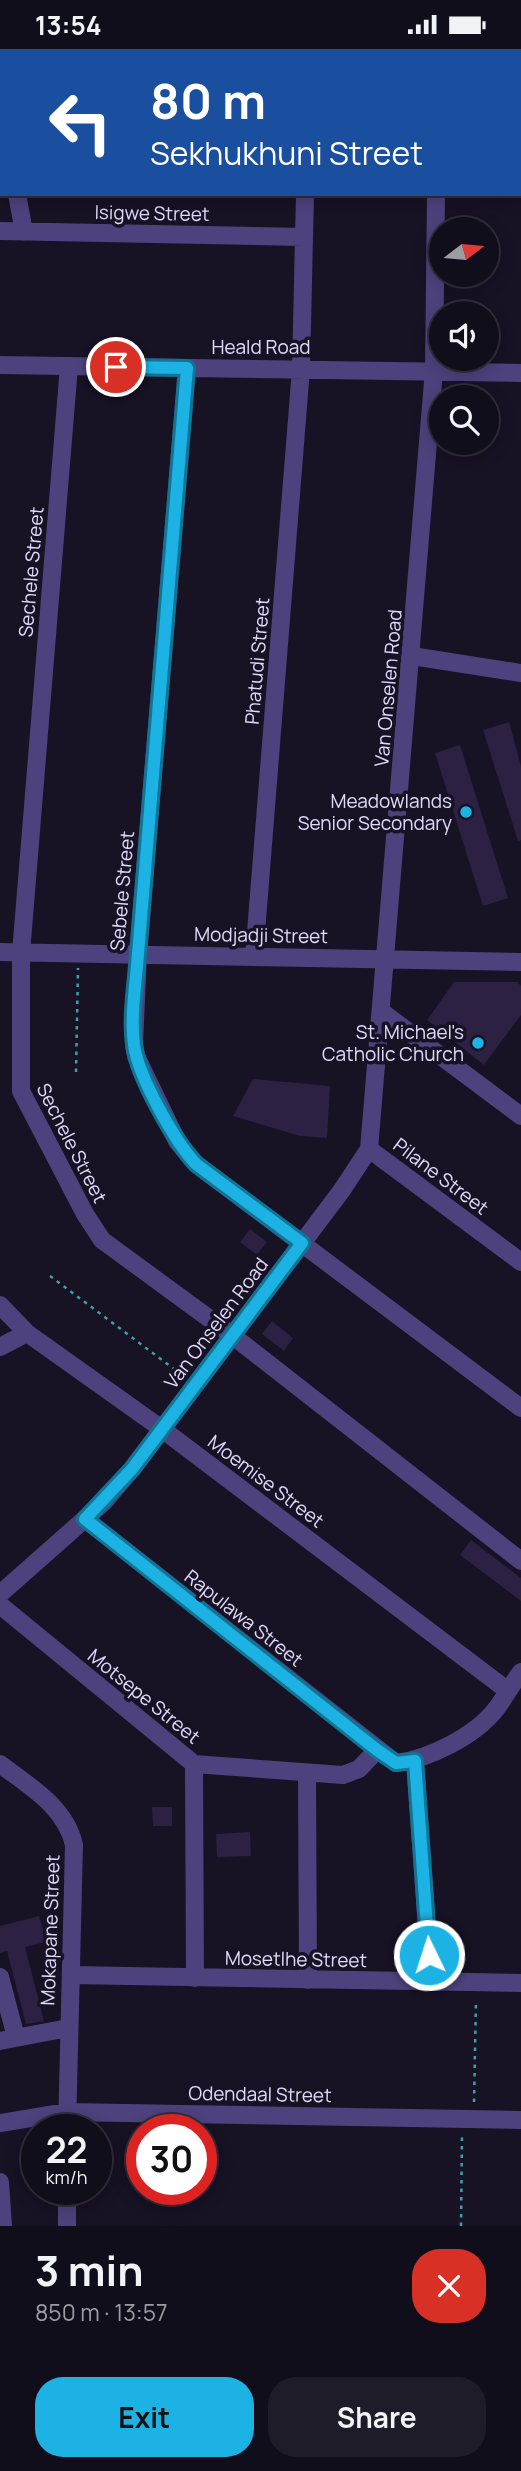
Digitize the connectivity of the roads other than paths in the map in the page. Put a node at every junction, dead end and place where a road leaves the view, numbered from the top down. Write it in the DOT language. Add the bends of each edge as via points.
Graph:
graph roads {
  1 [pos="17,196"];
  2 [pos="305,196"];
  3 [pos="436,196"];
  4 [pos="0,232"];
  5 [pos="24,232"];
  6 [pos="304,237"];
  7 [pos="434,301"];
  8 [pos="0,365"];
  9 [pos="69,366"];
  10 [pos="187,368"];
  11 [pos="302,369"];
  12 [pos="429,370"];
  13 [pos="433,371"];
  14 [pos="462,371"];
  15 [pos="521,373"];
  16 [pos="412,656"];
  17 [pos="521,673"];
  18 [pos="0,952"];
  19 [pos="21,953"];
  20 [pos="138,954"];
  21 [pos="254,957"];
  22 [pos="386,958"];
  23 [pos="521,962"];
  24 [pos="382,1012"];
  25 [pos="521,1116"];
  26 [pos="369,1149"];
  27 [pos="302,1243"];
  28 [pos="521,1262"];
  29 [pos="0,1305"];
  30 [pos="27,1333"];
  31 [pos="233,1336"];
  32 [pos="0,1347"];
  33 [pos="521,1408"];
  34 [pos="162,1429"];
  35 [pos="85,1519"];
  36 [pos="521,1561"];
  37 [pos="0,1594"];
  38 [pos="0,1605"];
  39 [pos="521,1672"];
  40 [pos="507,1690"];
  41 [pos="377,1750"];
  42 [pos="415,1761"];
  43 [pos="0,1764"];
  44 [pos="194,1764"];
  45 [pos="307,1774"];
  46 [pos="71,1975"];
  47 [pos="0,1977"];
  48 [pos="195,1978"];
  49 [pos="308,1980"];
  50 [pos="431,1982"];
  51 [pos="521,1983"];
  52 [pos="68,2028"];
  53 [pos="8,2039"];
  54 [pos="67,2114"];
  55 [pos="521,2120"];
  56 [pos="112,2121"];
  57 [pos="21,2122"];
  58 [pos="0,2123"];
  59 [pos="0,2182"];
  60 [pos="67,2205"];
  61 [pos="3,2226"];
  62 [pos="67,2226"];
  1 -- 5 [label="street"];
  2 -- 6 [label="street, Phatudi Street"];
  3 -- 7 [label="street, Van Onselen Road"];
  4 -- 5 [label="street, Isigwe Street"];
  5 -- 6 [label="street, Isigwe Street"];
  6 -- 11 [label="street, Phatudi Street"];
  8 -- 9 [label="street, Heald Road"];
  9 -- 10 [label="street, Heald Road"];
  9 -- 19 [label="street, Sechele Street"];
  10 -- 11 [label="street, Heald Road"];
  10 -- 20 [label="street, Sebele Street"];
  11 -- 12 [label="street, Heald Road"];
  11 -- 21 [label="street, Phatudi Street"];
  13 -- 16 [label="street, Van Onselen Road"];
  14 -- 15 [label="street, Heald Road"];
  16 -- 17 [label="street"];
  16 -- 22 [label="street, Van Onselen Road"];
  18 -- 19 [label="street, Modjadji Street"];
  19 -- 20 [label="street, Modjadji Street"];
  19 -- 31 [label="street, Sechele Street" via="21,1091 85,1214 102,1240"];
  20 -- 21 [label="street, Modjadji Street"];
  20 -- 27 [label="street, Sebele Street" via="134,1044 177,1141 196,1164"];
  21 -- 22 [label="street, Modjadji Street"];
  22 -- 23 [label="street, Modjadji Street"];
  22 -- 24 [label="street, Van Onselen Road"];
  24 -- 25 [label="street"];
  24 -- 26 [label="street, Van Onselen Road"];
  26 -- 27 [label="street, Van Onselen Road"];
  26 -- 28 [label="street, Pilane Street"];
  27 -- 31 [label="street, Van Onselen Road"];
  27 -- 33 [label="street, Sebele Street"];
  29 -- 30 [label="street, Moemise Street"];
  30 -- 32 [label="street"];
  30 -- 34 [label="street, Moemise Street"];
  31 -- 34 [label="street, Van Onselen Road"];
  31 -- 36 [label="street, Sechele Street"];
  34 -- 35 [label="street, Van Onselen Road" via="112,1493"];
  34 -- 40 [label="street, Moemise Street"];
  35 -- 37 [label="street, Van Onselen Road"];
  35 -- 41 [label="street, Rapulawa Street"];
  38 -- 44 [label="street, Motsepe Street"];
  39 -- 40 [label="street"];
  40 -- 42 [label="street" via="481,1723"];
  41 -- 42 [label="street, Rapulawa Street" via="396,1763"];
  41 -- 45 [label="street" via="359,1769 344,1775"];
  42 -- 50 [label="street"];
  43 -- 46 [label="street, Mokapane Street" via="60,1813 72,1833"];
  44 -- 45 [label="street"];
  44 -- 48 [label="street, Motsepe Street"];
  45 -- 49 [label="street"];
  46 -- 48 [label="street, Mosetlhe Street"];
  46 -- 52 [label="street, Mokapane Street"];
  47 -- 53 [label="street"];
  48 -- 49 [label="street, Mosetlhe Street"];
  49 -- 50 [label="street, Mosetlhe Street"];
  50 -- 51 [label="street, Mosetlhe Street"];
  52 -- 53 [label="street"];
  52 -- 54 [label="street, Mokapane Street"];
  55 -- 56 [label="street, Odendaal Street"];
  57 -- 58 [label="street, Odendaal Street"];
  59 -- 61 [label="street"];
  60 -- 62 [label="street"];
}
